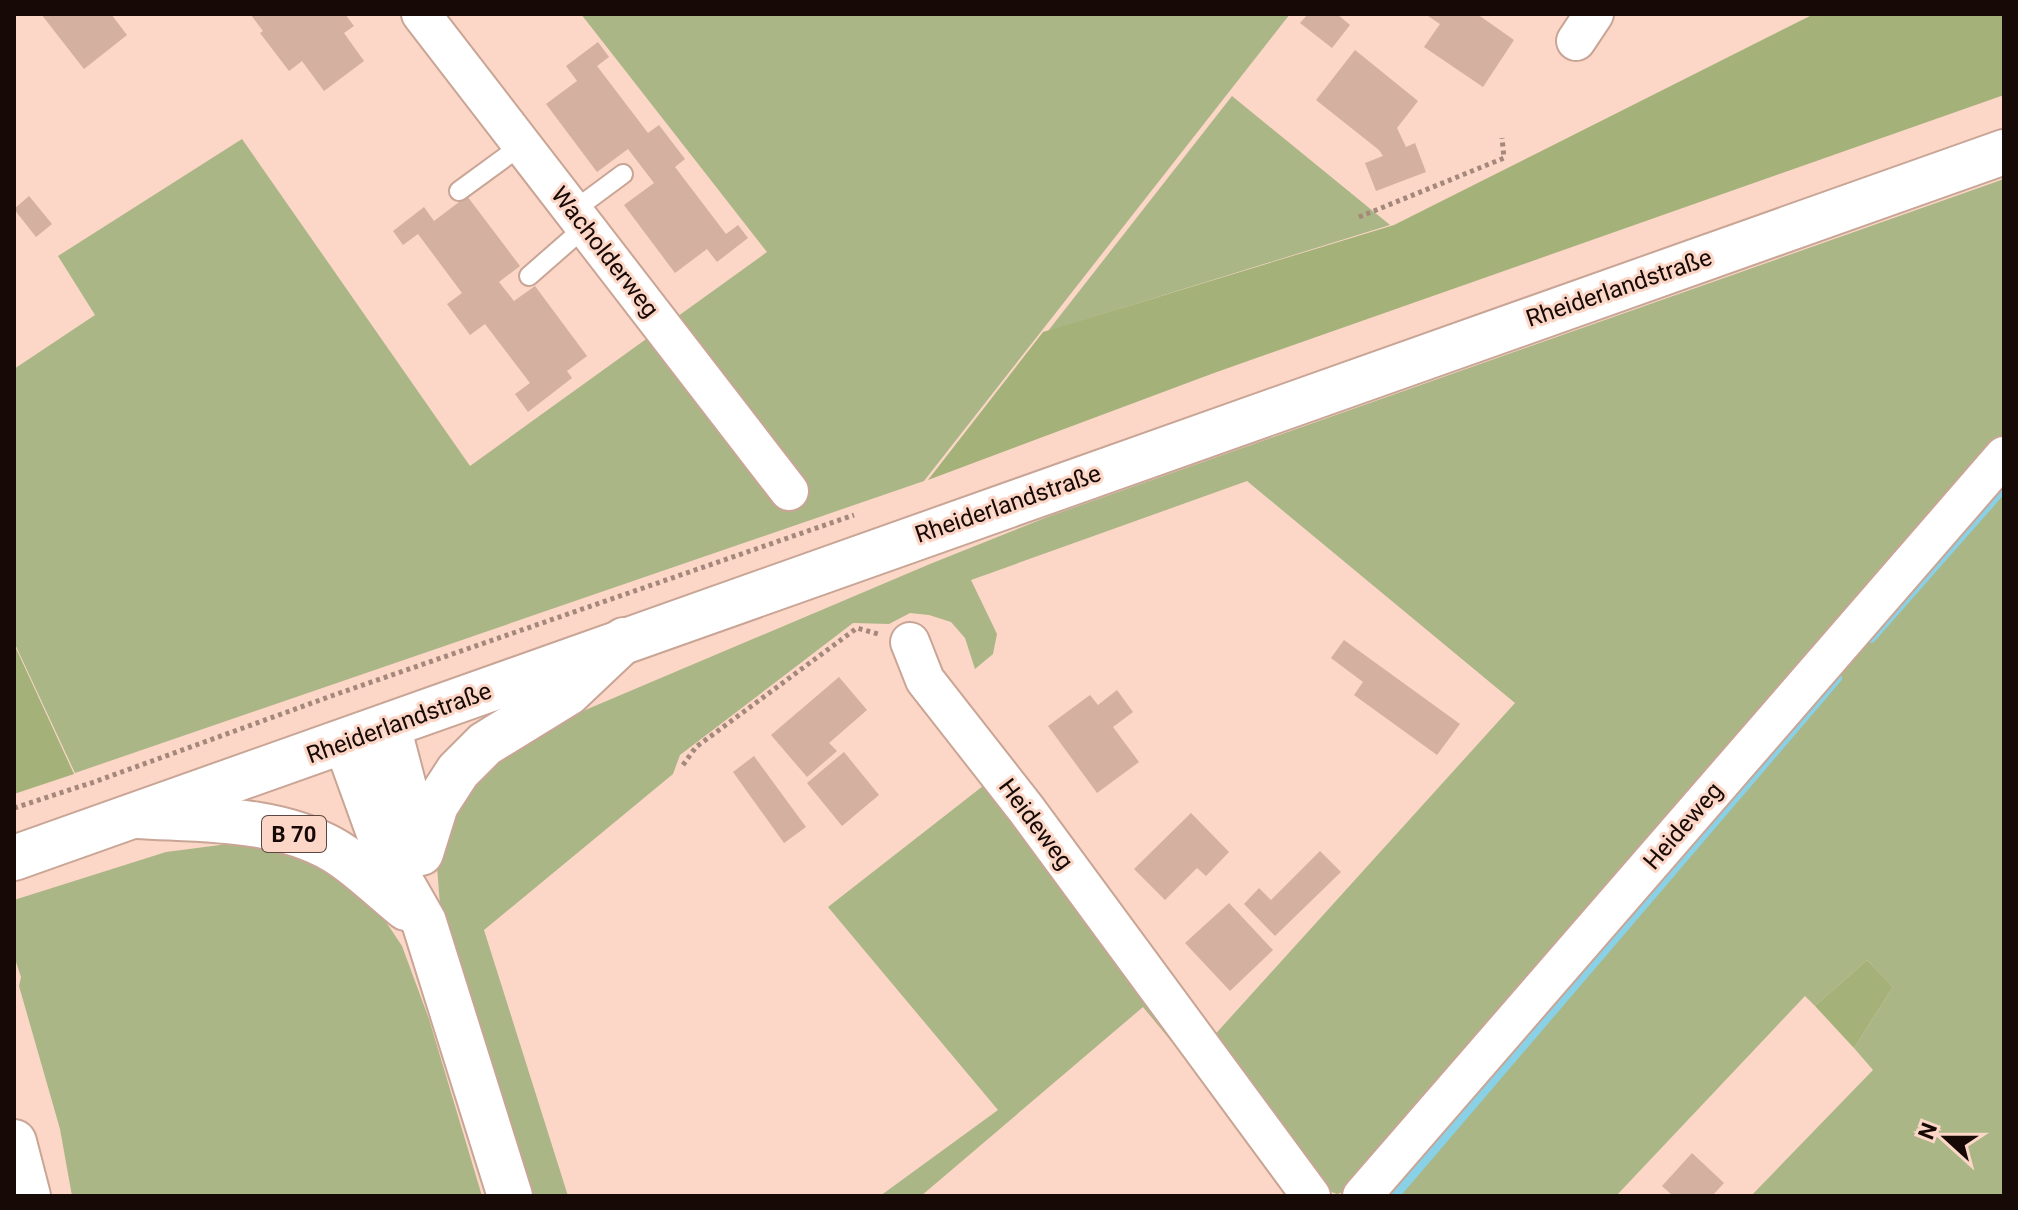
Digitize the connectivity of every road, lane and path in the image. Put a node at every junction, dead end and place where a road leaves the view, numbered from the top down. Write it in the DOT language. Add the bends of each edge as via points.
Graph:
graph roads {
  1 [pos="421,14"];
  2 [pos="1502,138"];
  3 [pos="522,145"];
  4 [pos="2004,152"];
  5 [pos="623,174"];
  6 [pos="459,191"];
  7 [pos="1359,217"];
  8 [pos="579,219"];
  9 [pos="529,276"];
  10 [pos="2004,456"];
  11 [pos="789,491"];
  12 [pos="624,640"];
  13 [pos="910,642"];
  14 [pos="388,726"];
  15 [pos="346,742"];
  16 [pos="683,765"];
  17 [pos="137,816"];
  18 [pos="421,853"];
  19 [pos="14,858"];
  20 [pos="424,922"];
  21 [pos="14,1142"];
  22 [pos="1308,1195"];
  23 [pos="28,1196"];
  24 [pos="510,1196"];
  25 [pos="1362,1196"];
  1 -- 3 [label="street, Wacholderweg"];
  2 -- 7 [label="path" via="1504,158"];
  3 -- 6 [label="lane"];
  3 -- 8 [label="street, Wacholderweg"];
  4 -- 12 [label="main road, Rheiderlandstraße"];
  5 -- 8 [label="lane"];
  8 -- 9 [label="lane"];
  8 -- 11 [label="street, Wacholderweg"];
  10 -- 25 [label="street, Heideweg"];
  12 -- 14 [label="main road, Rheiderlandstraße"];
  12 -- 18 [label="main road" via="568,693 485,744 458,771 436,805"];
  13 -- 16 [label="path" via="857,628 696,747"];
  13 -- 22 [label="street, Heideweg" via="925,680 1026,809"];
  14 -- 15 [label="main road, Rheiderlandstraße"];
  14 -- 18 [label="main road"];
  15 -- 17 [label="main road, Rheiderlandstraße"];
  15 -- 20 [label="main road" via="389,861"];
  17 -- 19 [label="main road, Rheiderlandstraße"];
  17 -- 20 [label="main road, B 70" via="241,822 302,836 336,852"];
  18 -- 20 [label="main road"];
  20 -- 24 [label="main road"];
  21 -- 23 [label="main road"];
}
